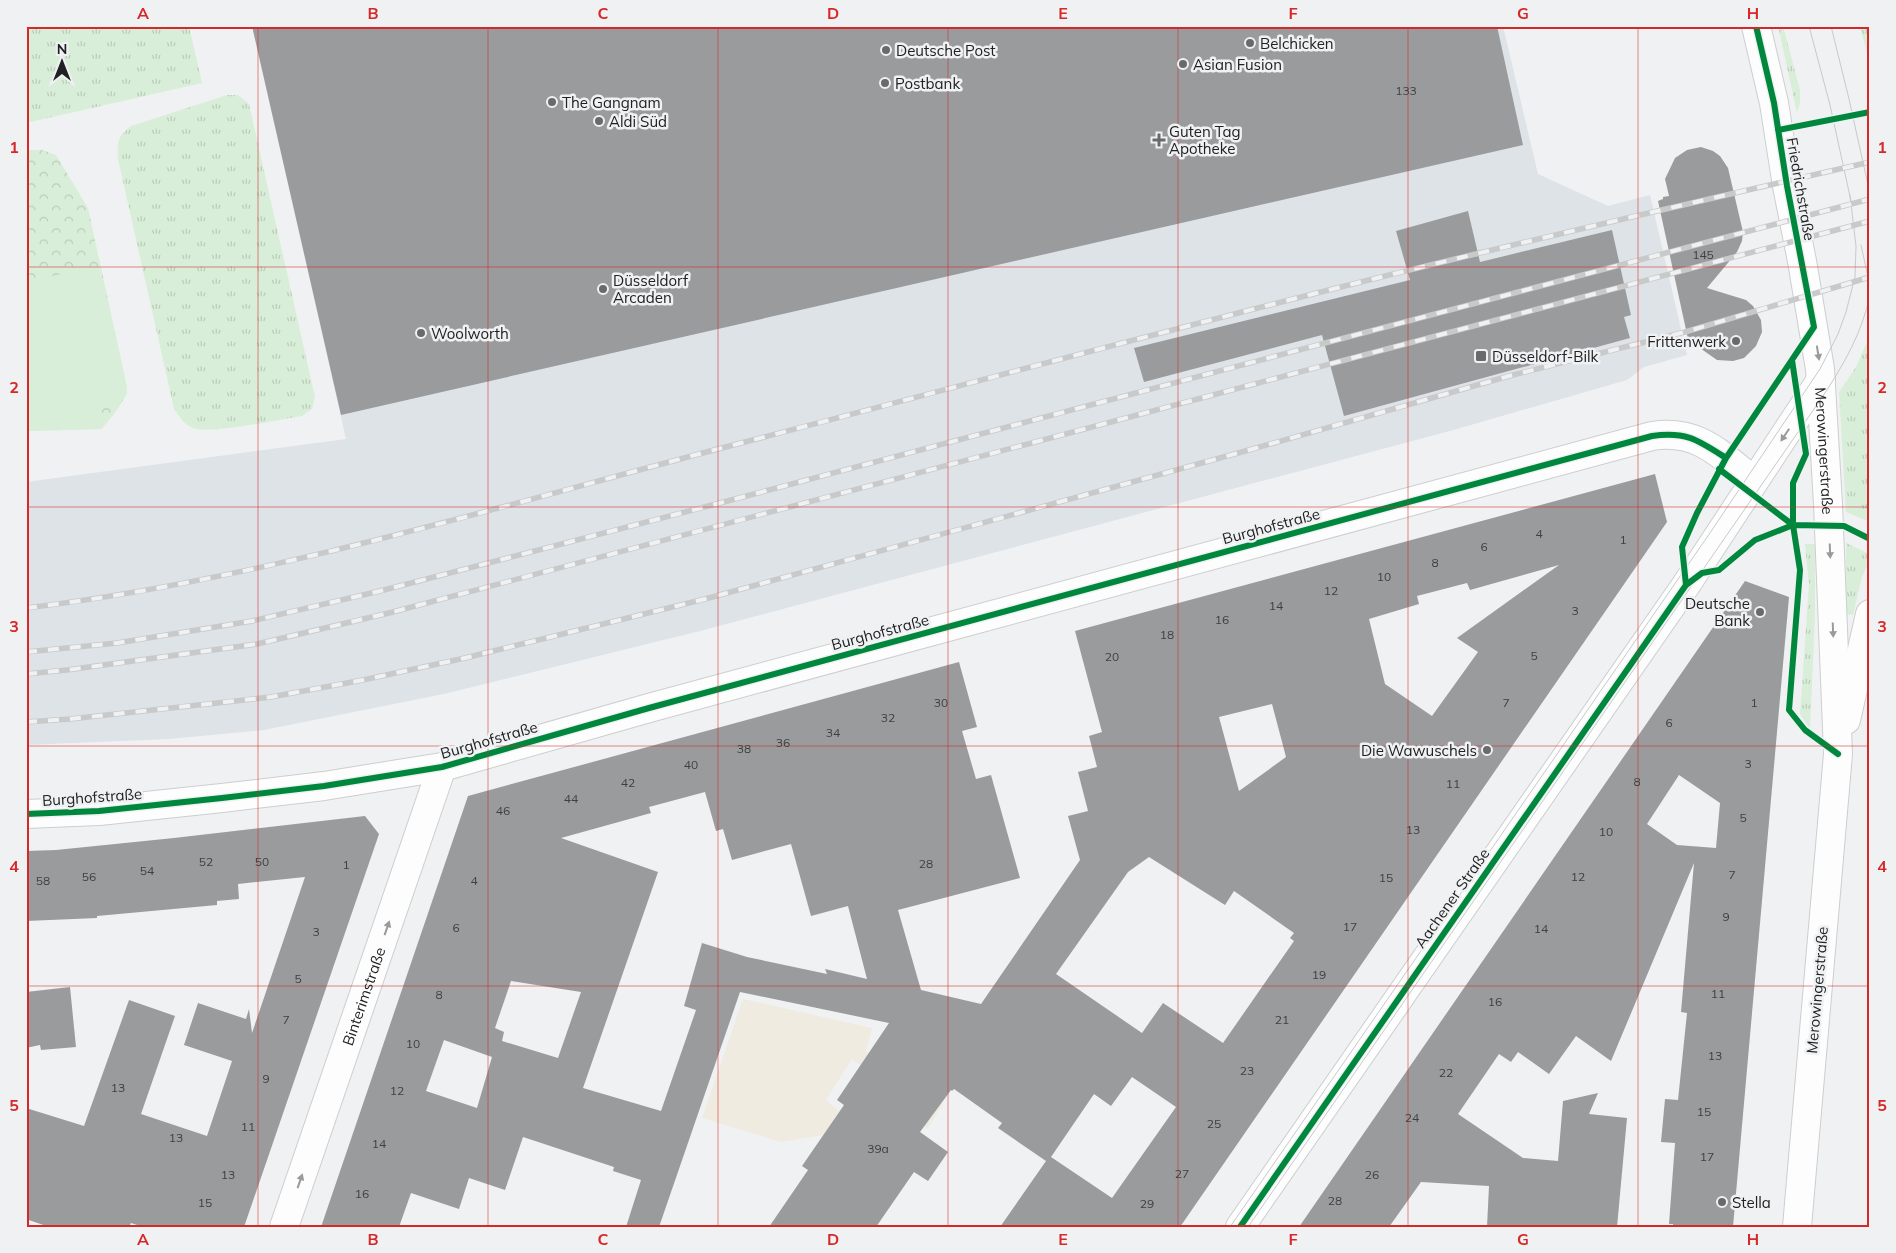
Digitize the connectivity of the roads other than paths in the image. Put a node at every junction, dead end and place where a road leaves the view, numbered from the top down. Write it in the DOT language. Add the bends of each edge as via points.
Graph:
graph roads {
  1 [pos="1756,26"];
  2 [pos="1814,327"];
  3 [pos="1822,380"];
  4 [pos="1754,481"];
  5 [pos="1870,614"];
  6 [pos="1838,754"];
  7 [pos="442,767"];
  8 [pos="26,814"];
  9 [pos="284,1227"];
  10 [pos="1240,1227"];
  11 [pos="1797,1227"];
  1 -- 2 [label="street, Friedrichstraße" via="1774,103 1786,186"];
  2 -- 3 [label="street, Merowingerstraße, one-way"];
  3 -- 4 [label="street, Aachener Straße, one-way"];
  3 -- 6 [label="street, Merowingerstraße, one-way"];
  4 -- 7 [label="street, Burghofstraße" via="1698,440 1678,434 1652,436"];
  4 -- 10 [label="street, Aachener Straße" via="1680,593"];
  5 -- 6 [label="street, Merowingerstraße"];
  6 -- 11 [label="street, Merowingerstraße"];
  7 -- 8 [label="street, Burghofstraße" via="222,798 99,811"];
  9 -- 7 [label="street, Binterimstraße, one-way"];
}
